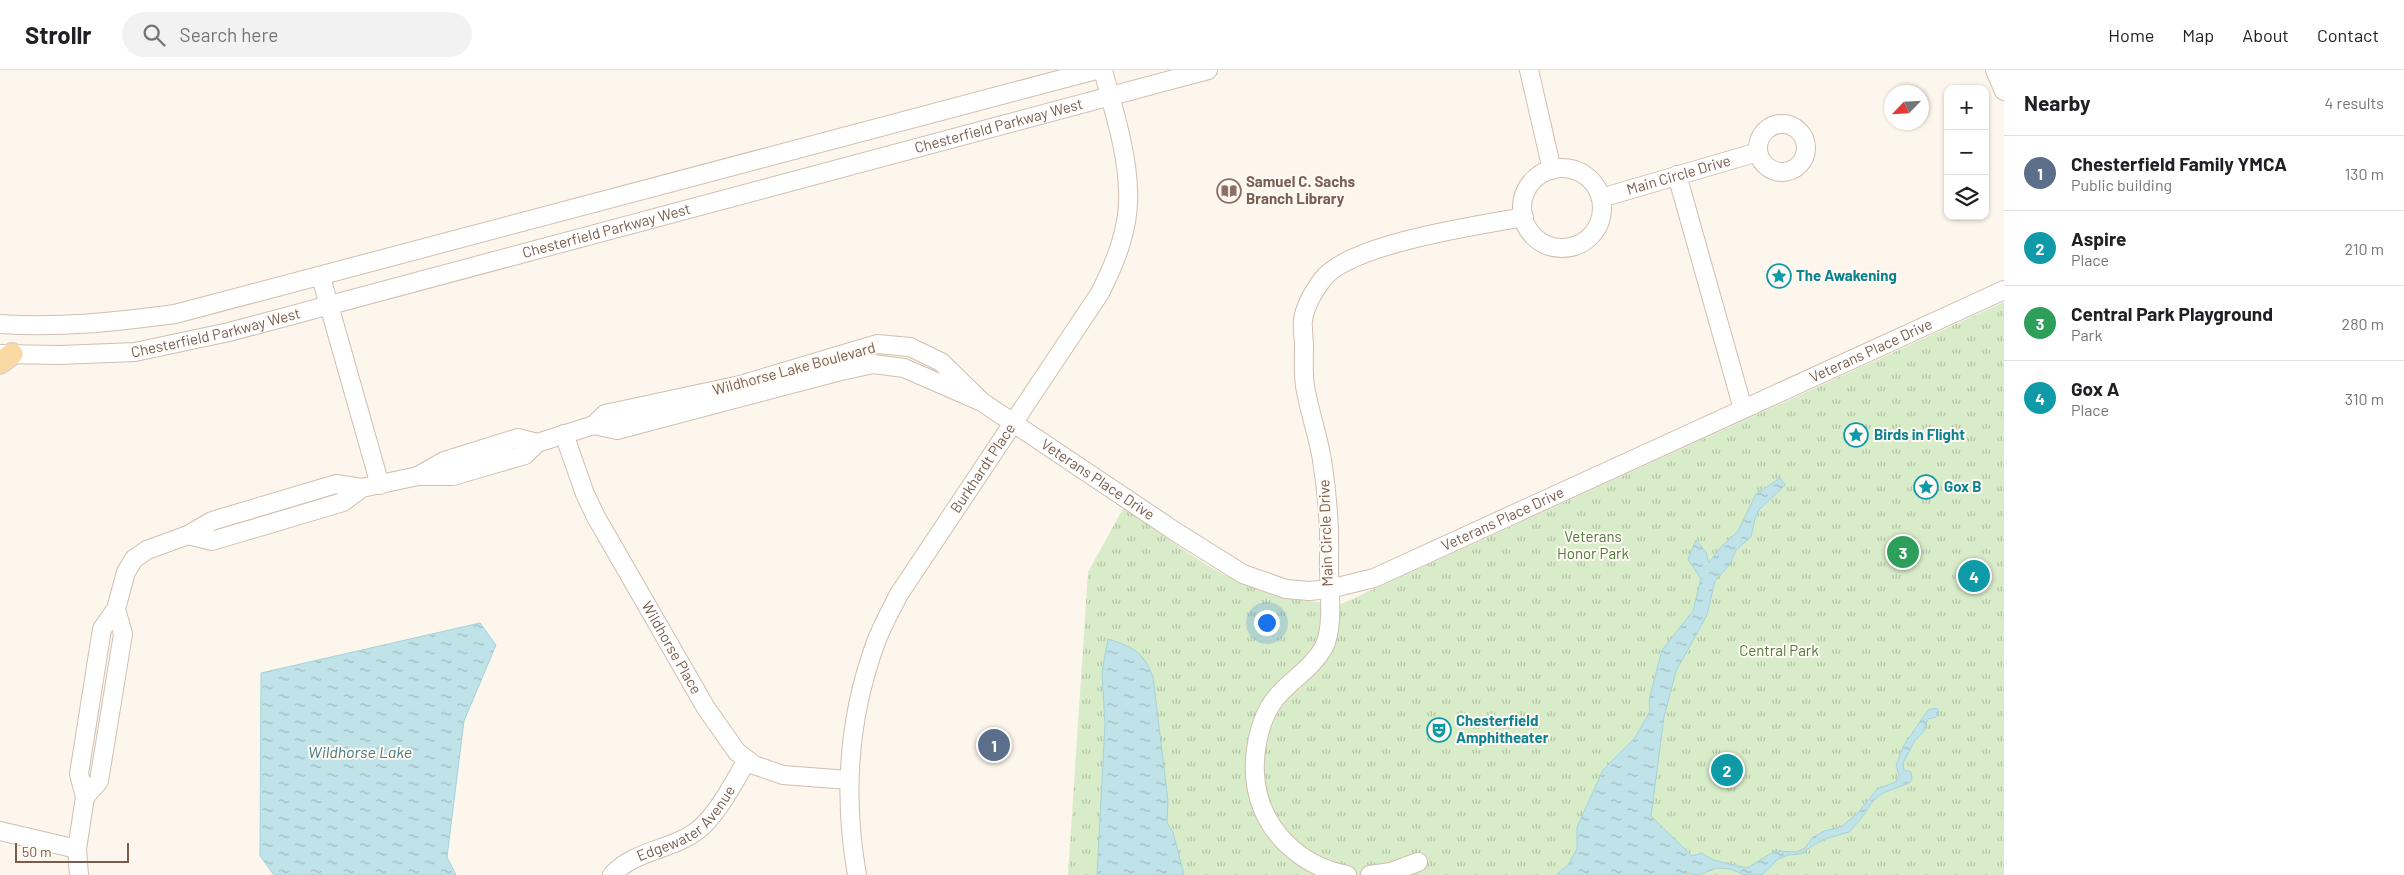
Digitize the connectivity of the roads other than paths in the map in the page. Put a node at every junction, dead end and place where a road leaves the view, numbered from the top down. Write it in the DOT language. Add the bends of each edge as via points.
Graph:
graph roads {
  1 [pos="1096,70"];
  2 [pos="1103,70"];
  3 [pos="1208,70"];
  4 [pos="1529,70"];
  5 [pos="1995,70"];
  6 [pos="2004,91"];
  7 [pos="1110,97"];
  8 [pos="1758,152"];
  9 [pos="1552,170"];
  10 [pos="1677,175"];
  11 [pos="1601,198"];
  12 [pos="1524,218"];
  13 [pos="321,277"];
  14 [pos="2004,290"];
  15 [pos="328,305"];
  16 [pos="4,323"];
  17 [pos="4,357"];
  18 [pos="1743,409"];
  19 [pos="1014,423"];
  20 [pos="564,434"];
  21 [pos="380,485"];
  22 [pos="1329,590"];
  23 [pos="747,760"];
  24 [pos="849,780"];
  25 [pos="0,830"];
  26 [pos="76,849"];
  27 [pos="1418,862"];
  28 [pos="79,875"];
  29 [pos="612,875"];
  30 [pos="856,875"];
  31 [pos="1347,875"];
  32 [pos="1370,875"];
  1 -- 13 [label="street, Chesterfield Parkway West"];
  2 -- 7 [label="street, Burkhardt Place"];
  3 -- 7 [label="street, Chesterfield Parkway West"];
  4 -- 9 [label="street"];
  5 -- 6 [label="street"];
  7 -- 15 [label="street, Chesterfield Parkway West"];
  7 -- 19 [label="street, Burkhardt Place" via="1123,149 1128,191 1123,236 1115,263 1100,293"];
  8 -- 10 [label="street, Main Circle Drive"];
  9 -- 11 [label="street" via="1565,169 1582,174 1596,187"];
  9 -- 12 [label="street" via="1530,184 1524,196"];
  10 -- 11 [label="street, Main Circle Drive"];
  10 -- 18 [label="street"];
  11 -- 12 [label="street" via="1599,225 1592,236 1568,248 1542,243 1532,234"];
  12 -- 22 [label="street, Main Circle Drive" via="1413,239 1357,256 1324,277 1310,298 1303,319 1305,385 1323,469 1328,515"];
  13 -- 15 [label="street"];
  13 -- 16 [label="street, Chesterfield Parkway West" via="175,314 102,324 37,326"];
  14 -- 18 [label="street, Veterans Place Drive"];
  15 -- 17 [label="street, Chesterfield Parkway West" via="145,351"];
  15 -- 21 [label="street"];
  18 -- 22 [label="street, Veterans Place Drive" via="1374,578"];
  19 -- 20 [label="street, Wildhorse Lake Boulevard" via="982,402 941,362 910,347 877,344 740,385 605,414 594,425"];
  19 -- 22 [label="street, Veterans Place Drive" via="1242,574 1286,589"];
  19 -- 24 [label="street, Burkhardt Place" via="899,594 876,642 858,703"];
  20 -- 21 [label="street, Wildhorse Lake Boulevard" via="536,442 518,438 444,461 418,476"];
  20 -- 23 [label="street, Wildhorse Place" via="596,517 706,708 737,752"];
  21 -- 26 [label="street, Wildhorse Lake Boulevard" via="362,488 336,484 212,521 134,559 126,572 116,609 102,629 80,774 85,796"];
  22 -- 31 [label="street, Main Circle Drive" via="1329,626 1324,646 1309,668 1275,699 1262,725 1255,752 1256,785 1266,816 1284,843 1301,857 1329,871"];
  23 -- 24 [label="street, Wildhorse Place" via="754,766 783,775"];
  23 -- 29 [label="street, Edgewater Avenue" via="720,803 698,830 645,854"];
  24 -- 30 [label="street, Burkhardt Place" via="848,801"];
  25 -- 26 [label="street"];
  26 -- 28 [label="street, Wildhorse Lake Boulevard"];
  27 -- 32 [label="street"];
}
